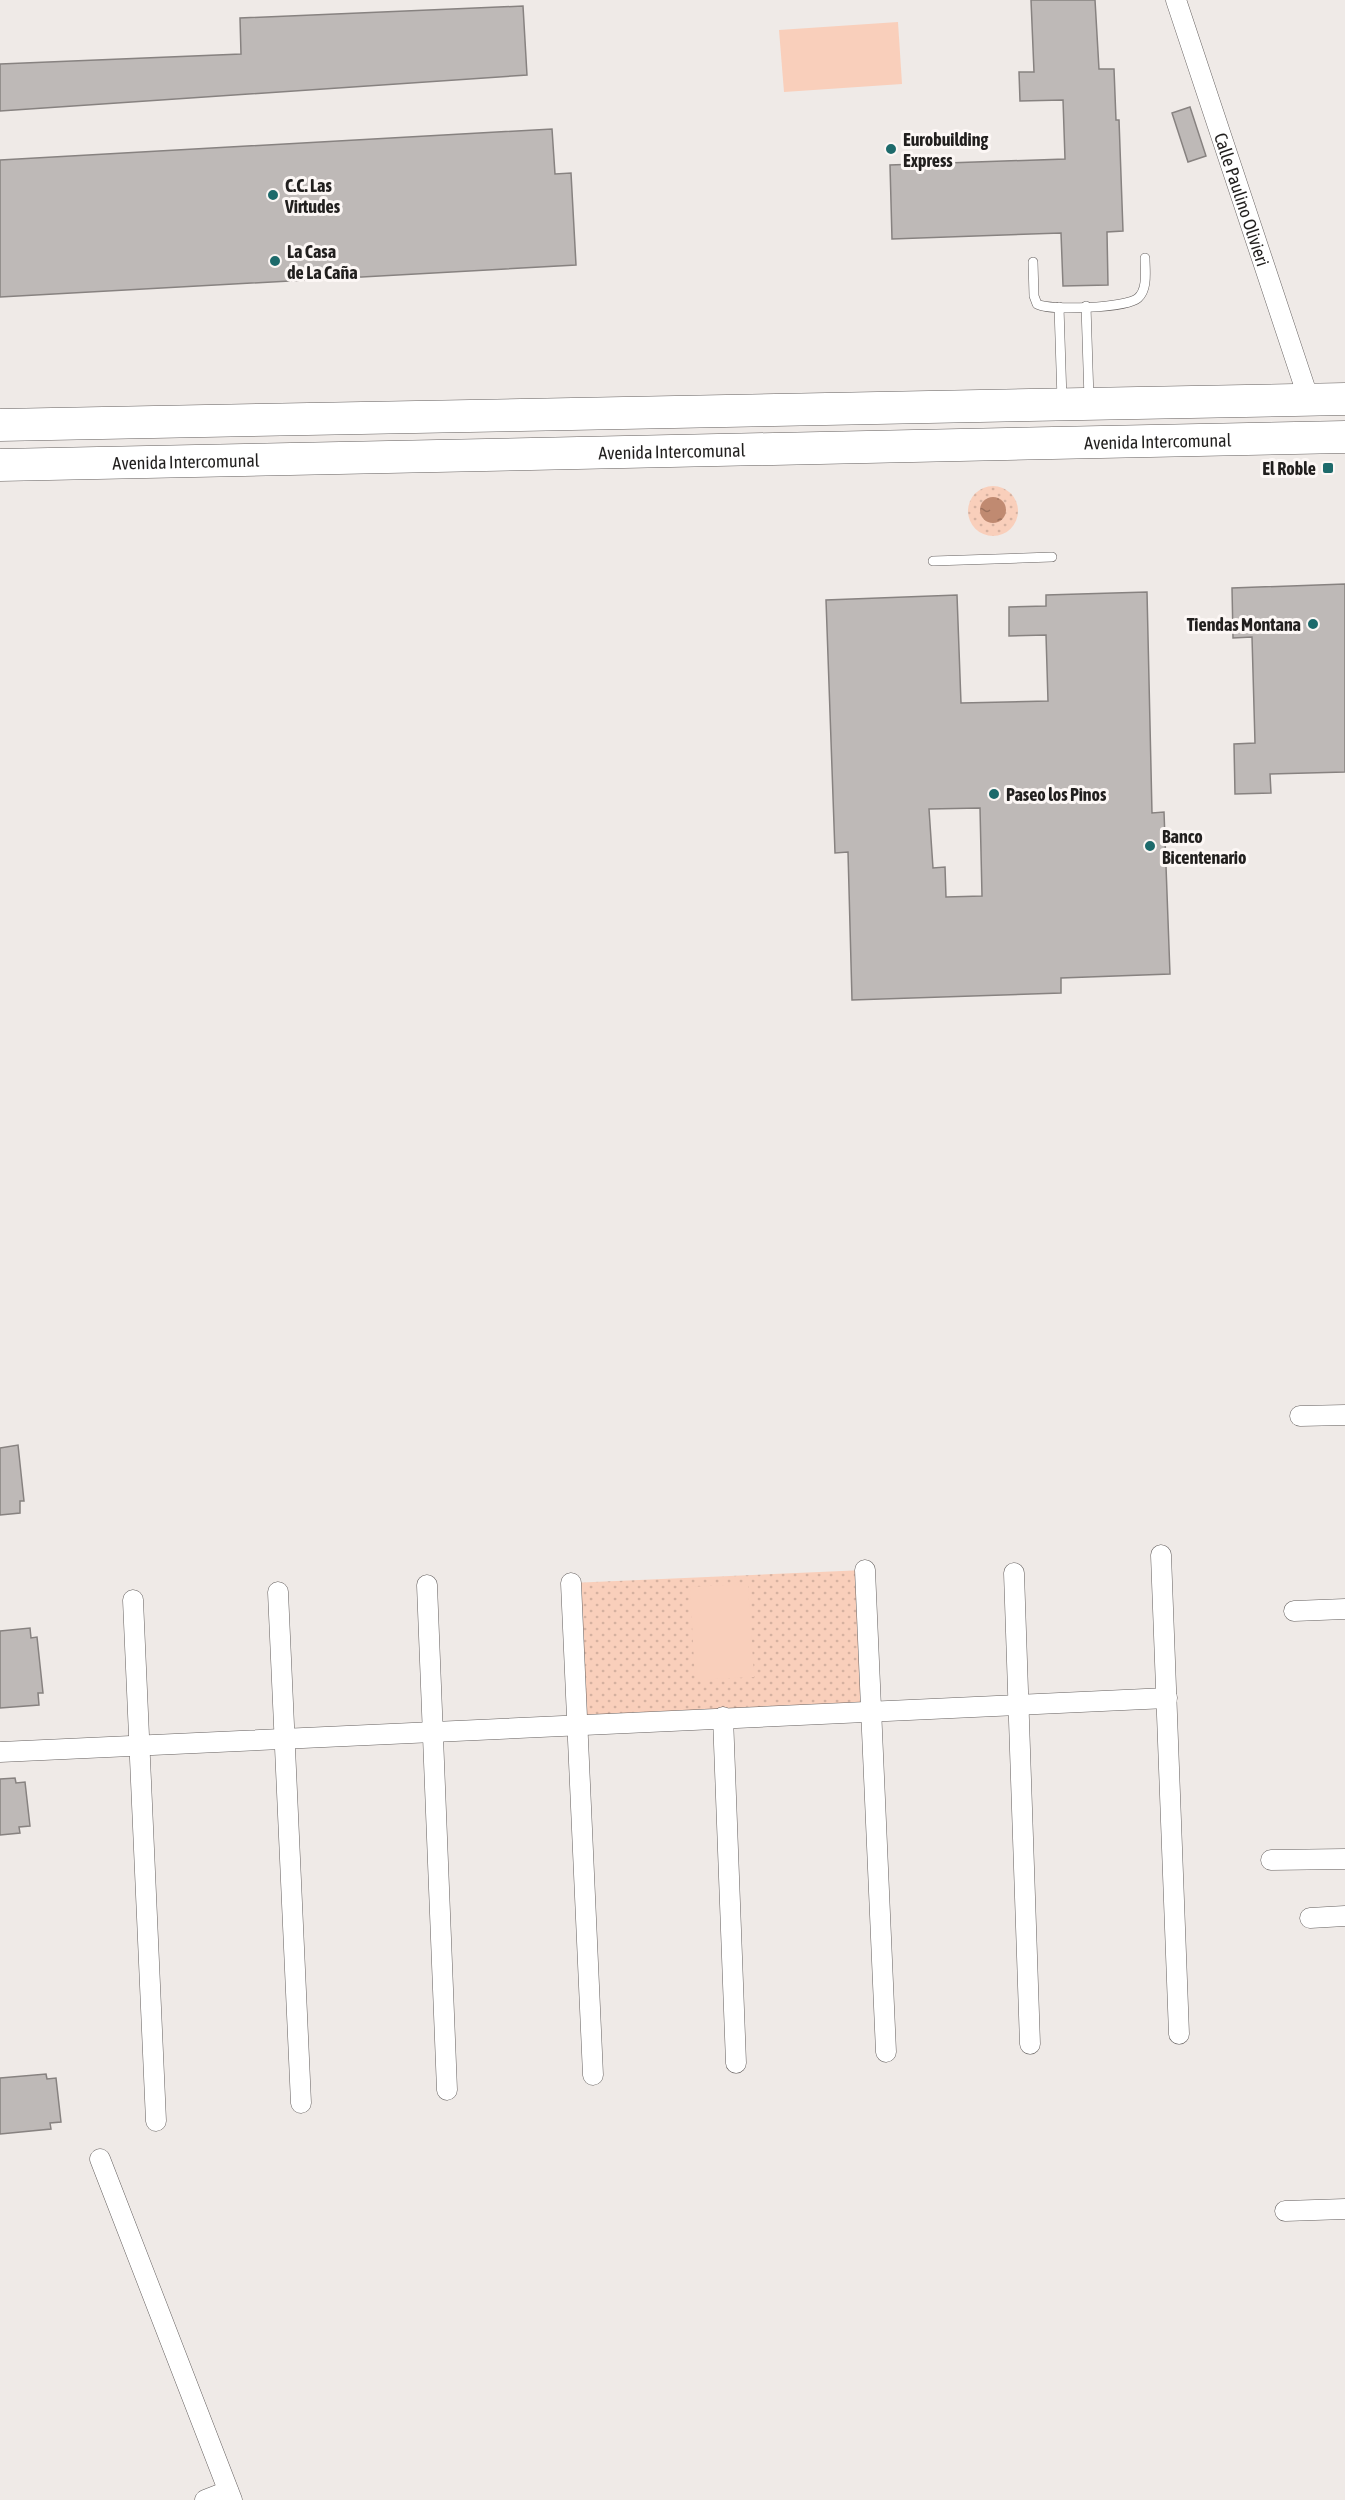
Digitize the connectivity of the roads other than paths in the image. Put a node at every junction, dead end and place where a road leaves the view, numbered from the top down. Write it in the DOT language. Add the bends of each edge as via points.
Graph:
graph roads {
  1 [pos="1176,0"];
  2 [pos="1145,258"];
  3 [pos="1033,262"];
  4 [pos="1086,306"];
  5 [pos="1059,307"];
  6 [pos="1345,399"];
  7 [pos="1309,400"];
  8 [pos="1076,405"];
  9 [pos="0,426"];
  10 [pos="1345,437"];
  11 [pos="0,465"];
  12 [pos="1052,558"];
  13 [pos="933,561"];
  14 [pos="1345,1415"];
  15 [pos="1300,1416"];
  16 [pos="1161,1555"];
  17 [pos="866,1570"];
  18 [pos="1014,1573"];
  19 [pos="571,1583"];
  20 [pos="427,1585"];
  21 [pos="278,1592"];
  22 [pos="134,1600"];
  23 [pos="1345,1609"];
  24 [pos="1294,1611"];
  25 [pos="1167,1698"];
  26 [pos="1019,1704"];
  27 [pos="872,1711"];
  28 [pos="723,1717"];
  29 [pos="578,1724"];
  30 [pos="433,1730"];
  31 [pos="285,1738"];
  32 [pos="140,1745"];
  33 [pos="0,1752"];
  34 [pos="1345,1859"];
  35 [pos="1271,1860"];
  36 [pos="1345,1916"];
  37 [pos="1310,1918"];
  38 [pos="1179,2034"];
  39 [pos="1030,2044"];
  40 [pos="886,2052"];
  41 [pos="736,2063"];
  42 [pos="593,2075"];
  43 [pos="447,2090"];
  44 [pos="301,2103"];
  45 [pos="156,2121"];
  46 [pos="100,2159"];
  47 [pos="1345,2209"];
  48 [pos="1285,2211"];
  49 [pos="230,2495"];
  50 [pos="205,2500"];
  1 -- 7 [label="street, Calle Paulino Olivieri"];
  2 -- 4 [label="lane" via="1146,282 1136,300"];
  3 -- 5 [label="lane" via="1037,304"];
  4 -- 5 [label="lane"];
  4 -- 8 [label="lane"];
  5 -- 8 [label="lane"];
  6 -- 7 [label="main road"];
  7 -- 8 [label="main road"];
  8 -- 9 [label="main road"];
  10 -- 11 [label="main road, Avenida Intercomunal"];
  12 -- 13 [label="lane"];
  14 -- 15 [label="street"];
  16 -- 25 [label="street"];
  17 -- 27 [label="street"];
  18 -- 26 [label="street"];
  19 -- 29 [label="street"];
  20 -- 30 [label="street"];
  21 -- 31 [label="street"];
  22 -- 32 [label="street"];
  23 -- 24 [label="street"];
  25 -- 26 [label="street"];
  25 -- 38 [label="street"];
  26 -- 27 [label="street"];
  26 -- 39 [label="street"];
  27 -- 28 [label="street"];
  27 -- 40 [label="street"];
  28 -- 29 [label="street"];
  28 -- 41 [label="street"];
  29 -- 30 [label="street"];
  29 -- 42 [label="street"];
  30 -- 31 [label="street"];
  30 -- 43 [label="street"];
  31 -- 32 [label="street"];
  31 -- 44 [label="street"];
  32 -- 33 [label="street"];
  32 -- 45 [label="street"];
  34 -- 35 [label="street"];
  36 -- 37 [label="street"];
  46 -- 49 [label="street"];
  47 -- 48 [label="street"];
  49 -- 50 [label="street"];
}
